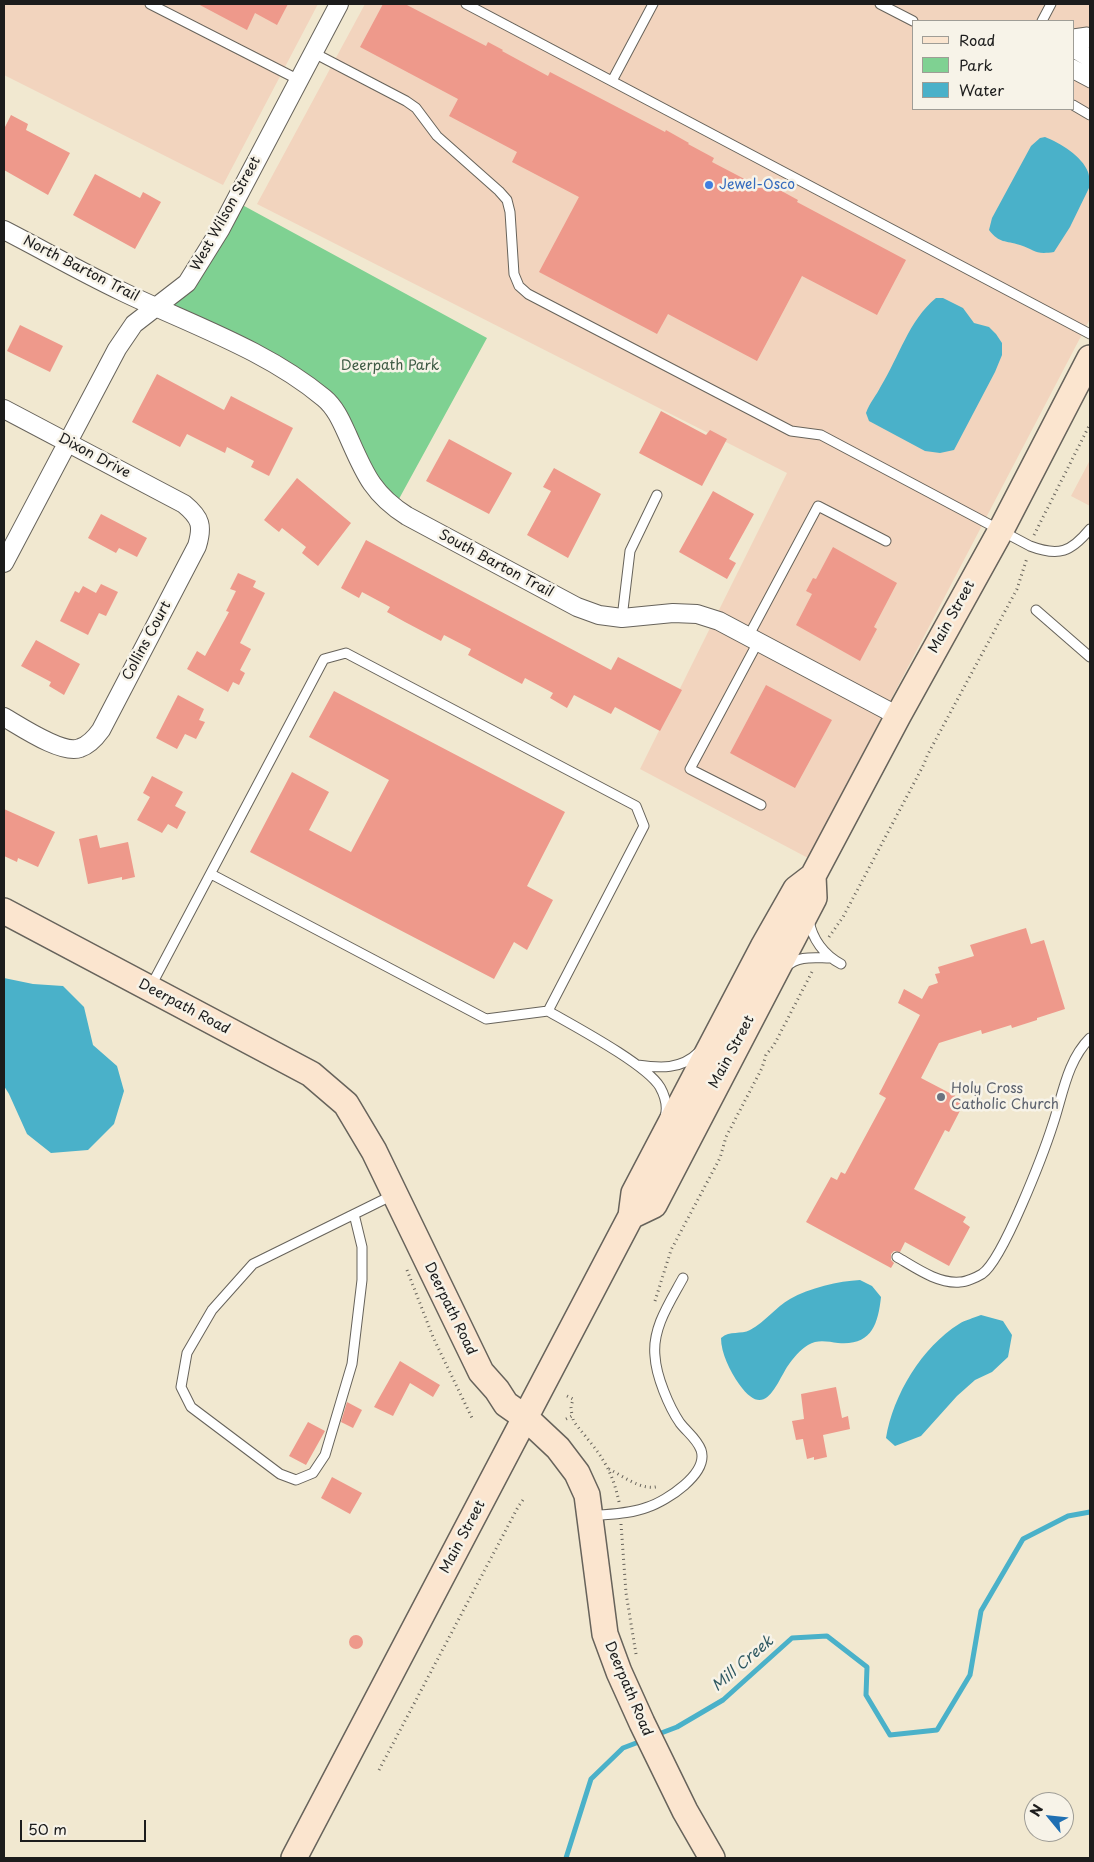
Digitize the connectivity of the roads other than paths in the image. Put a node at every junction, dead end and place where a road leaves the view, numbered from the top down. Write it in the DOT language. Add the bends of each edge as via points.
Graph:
graph roads {
  1 [pos="150,4"];
  2 [pos="339,4"];
  3 [pos="466,4"];
  4 [pos="652,4"];
  5 [pos="880,4"];
  6 [pos="1051,4"];
  7 [pos="912,20"];
  8 [pos="1043,20"];
  9 [pos="1074,34"];
  10 [pos="1090,34"];
  11 [pos="1074,39"];
  12 [pos="1090,43"];
  13 [pos="1074,45"];
  14 [pos="314,53"];
  15 [pos="1090,53"];
  16 [pos="1074,54"];
  17 [pos="1090,63"];
  18 [pos="1074,65"];
  19 [pos="1090,73"];
  20 [pos="1074,75"];
  21 [pos="299,80"];
  22 [pos="612,81"];
  23 [pos="1090,83"];
  24 [pos="1074,106"];
  25 [pos="1090,114"];
  26 [pos="4,230"];
  27 [pos="158,307"];
  28 [pos="1090,334"];
  29 [pos="1090,358"];
  30 [pos="4,408"];
  31 [pos="67,442"];
  32 [pos="657,495"];
  33 [pos="184,504"];
  34 [pos="1090,529"];
  35 [pos="1001,530"];
  36 [pos="886,541"];
  37 [pos="4,563"];
  38 [pos="1036,610"];
  39 [pos="622,618"];
  40 [pos="753,639"];
  41 [pos="1090,657"];
  42 [pos="898,716"];
  43 [pos="4,717"];
  44 [pos="761,805"];
  45 [pos="211,874"];
  46 [pos="813,876"];
  47 [pos="809,907"];
  48 [pos="4,911"];
  49 [pos="830,958"];
  50 [pos="841,964"];
  51 [pos="150,988"];
  52 [pos="766,988"];
  53 [pos="548,1011"];
  54 [pos="717,1034"];
  55 [pos="1090,1038"];
  56 [pos="636,1064"];
  57 [pos="658,1145"];
  58 [pos="395,1194"];
  59 [pos="354,1214"];
  60 [pos="631,1216"];
  61 [pos="897,1258"];
  62 [pos="683,1278"];
  63 [pos="526,1418"];
  64 [pos="591,1516"];
  65 [pos="294,1858"];
  66 [pos="712,1858"];
  1 -- 21 [label="lane"];
  2 -- 14 [label="street, West Wilson Street"];
  3 -- 22 [label="lane"];
  4 -- 22 [label="lane"];
  5 -- 7 [label="lane"];
  6 -- 8 [label="lane"];
  9 -- 10 [label="lane"];
  11 -- 12 [label="lane"];
  13 -- 15 [label="lane"];
  14 -- 21 [label="street, West Wilson Street"];
  14 -- 35 [label="lane" via="416,108 437,136 507,200 514,274 519,286 528,294 791,431 820,435"];
  16 -- 17 [label="lane"];
  18 -- 19 [label="lane"];
  20 -- 23 [label="lane"];
  21 -- 27 [label="street, West Wilson Street" via="204,258 187,283"];
  22 -- 28 [label="lane"];
  24 -- 25 [label="lane"];
  26 -- 27 [label="street, North Barton Trail" via="122,292"];
  27 -- 31 [label="street, West Wilson Street" via="134,324 117,349"];
  27 -- 39 [label="street, South Barton Trail" via="202,326 290,373 327,400 339,416 370,483 394,508 577,607 599,615"];
  29 -- 35 [label="main road, Main Street"];
  30 -- 31 [label="street, Dixon Drive"];
  31 -- 33 [label="street, Dixon Drive"];
  31 -- 37 [label="street, West Wilson Street"];
  32 -- 39 [label="lane" via="630,551"];
  33 -- 43 [label="street, Collins Court" via="200,522 197,546 101,730 91,742 79,749 66,749"];
  34 -- 35 [label="lane" via="1066,550 1048,553"];
  35 -- 42 [label="main road, Main Street"];
  36 -- 40 [label="lane" via="818,506"];
  38 -- 41 [label="lane"];
  39 -- 40 [label="street, South Barton Trail" via="697,614 719,621"];
  40 -- 42 [label="street, South Barton Trail"];
  40 -- 44 [label="lane" via="690,769"];
  42 -- 46 [label="main road, Main Street"];
  45 -- 51 [label="lane"];
  45 -- 53 [label="lane" via="486,1019"];
  45 -- 53 [label="lane" via="324,659 346,653 636,806 644,826"];
  46 -- 47 [label="main road, Main Street" via="814,898"];
  46 -- 54 [label="main road, Main Street" via="796,889"];
  47 -- 49 [label="lane" via="813,934"];
  47 -- 52 [label="main road, Main Street"];
  48 -- 51 [label="main road, Deerpath Road"];
  49 -- 50 [label="lane"];
  49 -- 52 [label="lane" via="792,962"];
  51 -- 58 [label="main road, Deerpath Road" via="311,1074 346,1104"];
  52 -- 60 [label="main road, Main Street" via="654,1205"];
  53 -- 56 [label="lane"];
  54 -- 56 [label="lane" via="681,1065 656,1067"];
  54 -- 57 [label="main road, Main Street"];
  55 -- 61 [label="lane" via="1072,1064 1054,1123 1015,1217 996,1257 982,1274 961,1282 939,1280"];
  56 -- 57 [label="lane" via="660,1088 666,1102 667,1112"];
  57 -- 60 [label="main road, Main Street" via="634,1193"];
  58 -- 59 [label="lane"];
  58 -- 63 [label="main road, Deerpath Road" via="481,1372 506,1404"];
  59 -- 59 [label="lane" via="254,1264 212,1310 188,1353 181,1387 192,1407 280,1474 296,1480 313,1473 325,1455 352,1364 362,1280 362,1247"];
  60 -- 63 [label="main road, Main Street"];
  62 -- 64 [label="lane" via="662,1316 654,1355 672,1410 702,1452 701,1463 692,1479 659,1502 635,1511"];
  63 -- 64 [label="main road, Deerpath Road" via="558,1448 577,1473 587,1495"];
  63 -- 65 [label="main road, Main Street"];
  64 -- 66 [label="main road, Deerpath Road" via="605,1634 666,1774"];
}
